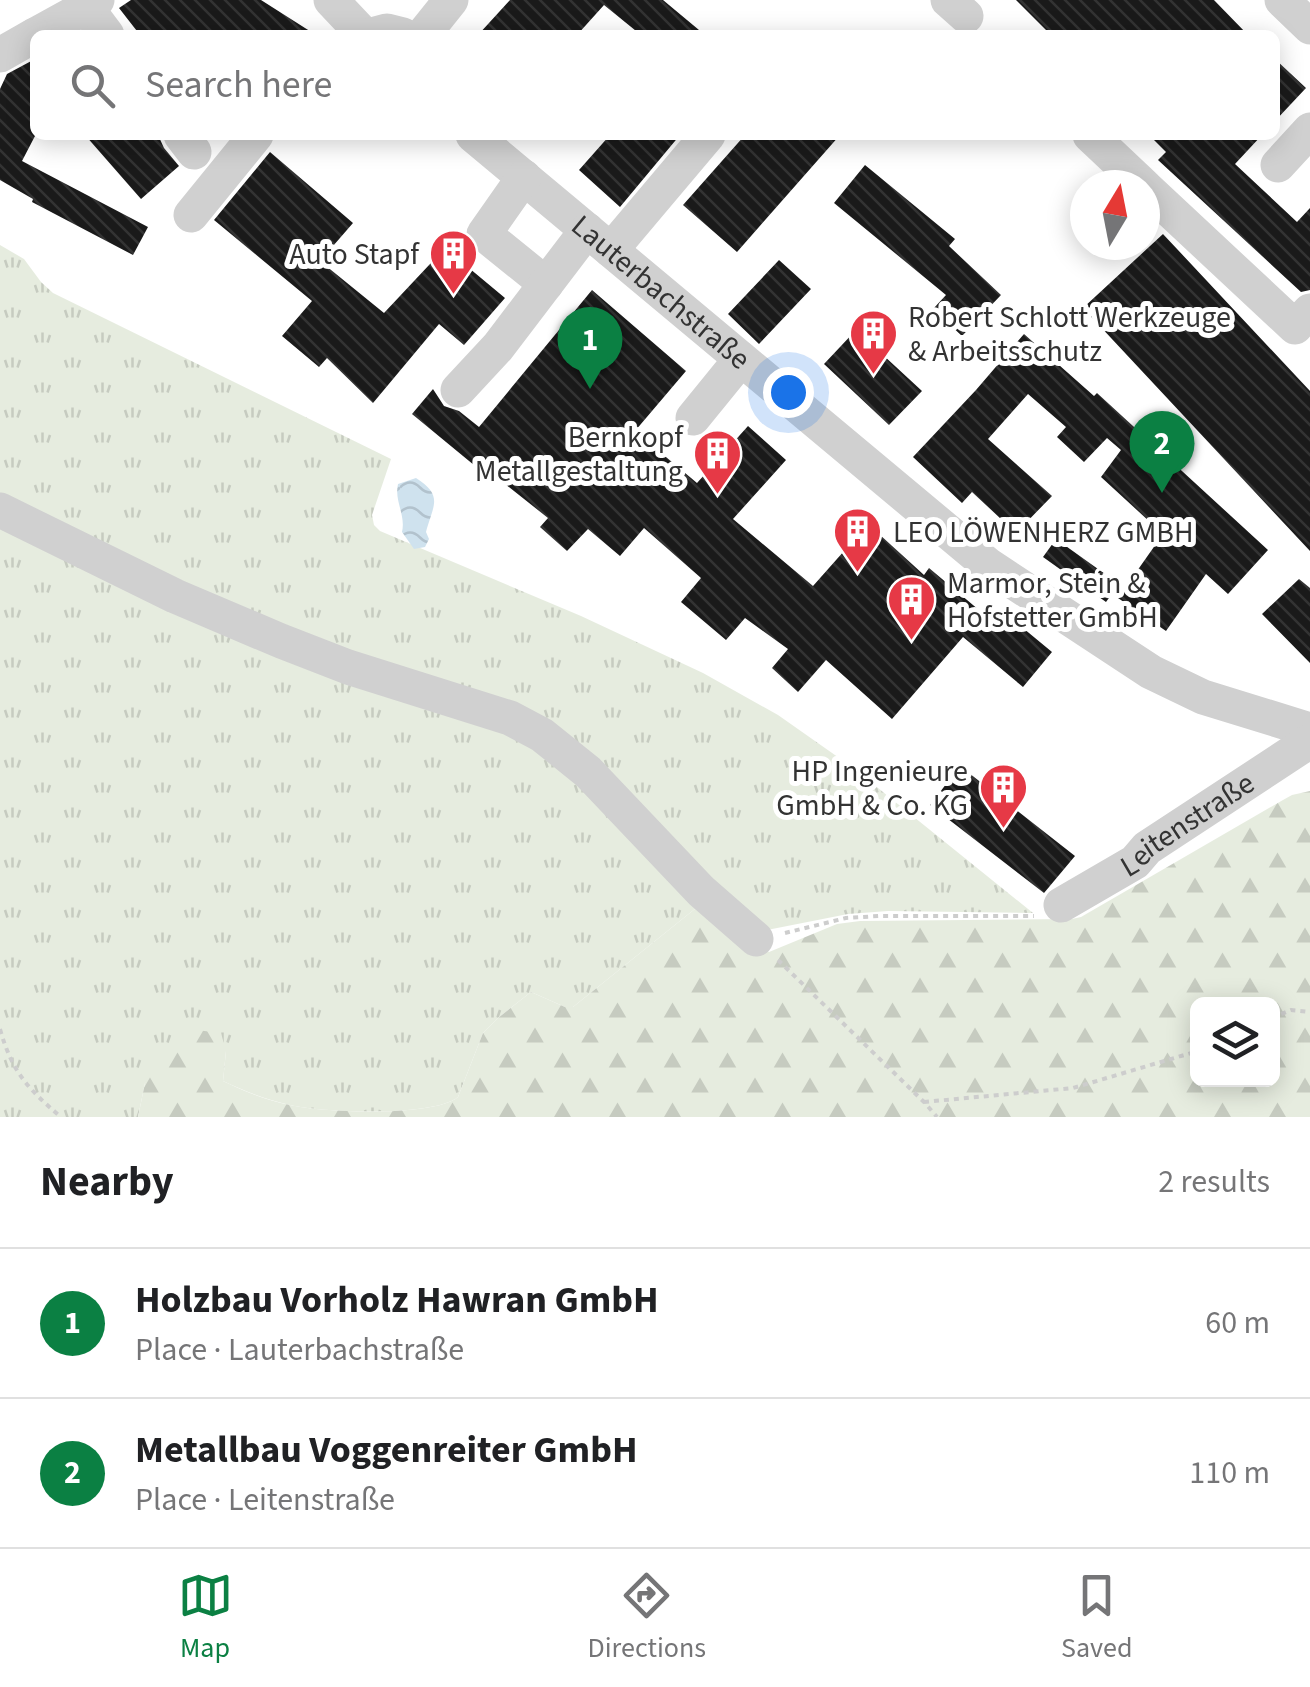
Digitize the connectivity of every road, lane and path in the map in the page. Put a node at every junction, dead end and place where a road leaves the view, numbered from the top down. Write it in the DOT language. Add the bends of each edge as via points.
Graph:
graph roads {
  1 [pos="330,0"];
  2 [pos="451,0"];
  3 [pos="1282,0"];
  4 [pos="91,3"];
  5 [pos="1310,28"];
  6 [pos="44,30"];
  7 [pos="104,30"];
  8 [pos="363,30"];
  9 [pos="427,30"];
  10 [pos="30,38"];
  11 [pos="0,55"];
  12 [pos="1310,130"];
  13 [pos="252,140"];
  14 [pos="479,140"];
  15 [pos="703,140"];
  16 [pos="1095,140"];
  17 [pos="1278,165"];
  18 [pos="1127,170"];
  19 [pos="524,178"];
  20 [pos="1160,201"];
  21 [pos="191,215"];
  22 [pos="599,240"];
  23 [pos="546,284"];
  24 [pos="1310,311"];
  25 [pos="741,359"];
  26 [pos="458,390"];
  27 [pos="693,418"];
  28 [pos="0,510"];
  29 [pos="1310,730"];
  30 [pos="1310,740"];
  31 [pos="1061,905"];
  32 [pos="756,940"];
  33 [pos="1310,1012"];
  34 [pos="1280,1015"];
  35 [pos="0,1029"];
  36 [pos="1190,1054"];
  37 [pos="924,1102"];
  38 [pos="61,1117"];
  39 [pos="937,1117"];
  1 -- 8 [label="street"];
  2 -- 9 [label="street"];
  3 -- 5 [label="street"];
  4 -- 6 [label="street"];
  4 -- 7 [label="street"];
  10 -- 11 [label="street"];
  12 -- 17 [label="street"];
  13 -- 21 [label="street"];
  14 -- 19 [label="street, Lauterbachstraße"];
  15 -- 22 [label="street"];
  16 -- 18 [label="street"];
  19 -- 22 [label="street, Lauterbachstraße"];
  19 -- 23 [label="street" via="484,234"];
  20 -- 24 [label="street" via="1296,327"];
  22 -- 23 [label="street"];
  22 -- 25 [label="street, Lauterbachstraße"];
  23 -- 26 [label="street"];
  25 -- 27 [label="street"];
  25 -- 29 [label="street, Lauterbachstraße" via="988,565 1151,672"];
  28 -- 32 [label="street" via="281,641 542,735 588,772"];
  30 -- 31 [label="street, Leitenstraße" via="1147,848 1136,862"];
  31 -- 32 [label="path" via="1035,916 846,918"];
  32 -- 37 [label="path"];
  33 -- 34 [label="path"];
  35 -- 38 [label="path" via="8,1057 31,1092"];
  36 -- 37 [label="path" via="1074,1088"];
  37 -- 39 [label="path"];
}
